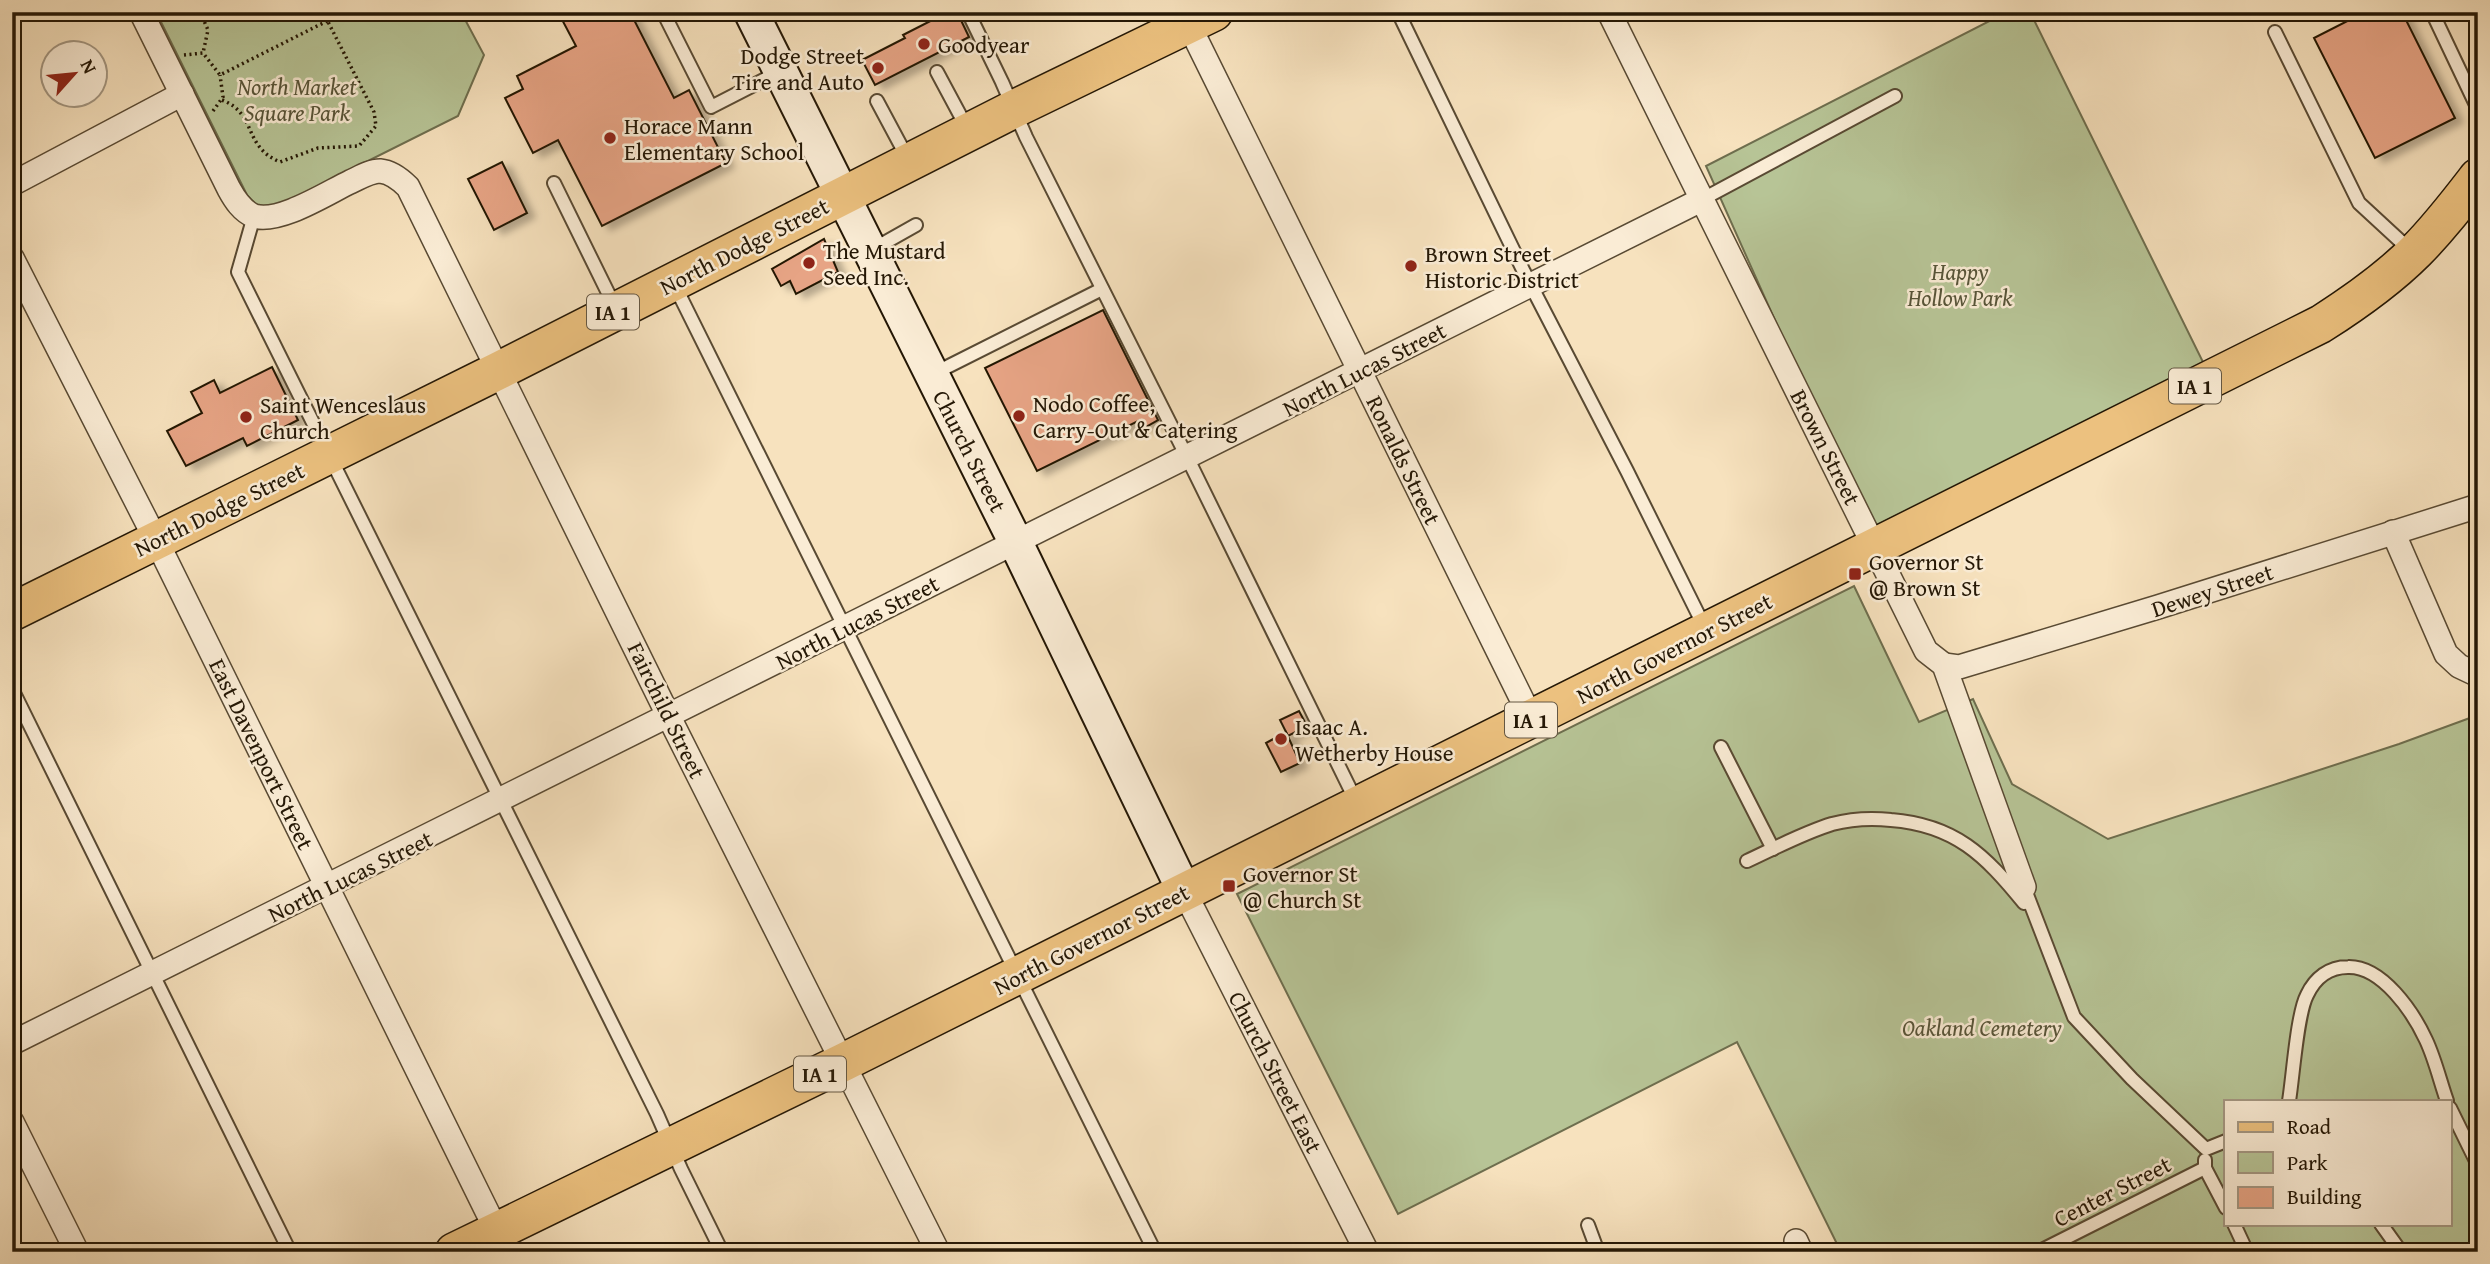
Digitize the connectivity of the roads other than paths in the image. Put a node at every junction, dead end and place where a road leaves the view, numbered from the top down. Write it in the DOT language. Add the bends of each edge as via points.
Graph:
graph roads {
  1 [pos="141,12"];
  2 [pos="663,12"];
  3 [pos="751,12"];
  4 [pos="968,12"];
  5 [pos="1398,12"];
  6 [pos="1609,12"];
  7 [pos="2432,12"];
  8 [pos="1195,16"];
  9 [pos="2275,32"];
  10 [pos="781,71"];
  11 [pos="937,72"];
  12 [pos="182,94"];
  13 [pos="1895,96"];
  14 [pos="877,101"];
  15 [pos="1014,109"];
  16 [pos="2478,109"];
  17 [pos="969,132"];
  18 [pos="909,162"];
  19 [pos="2478,177"];
  20 [pos="554,183"];
  21 [pos="12,184"];
  22 [pos="842,196"];
  23 [pos="1701,200"];
  24 [pos="254,216"];
  25 [pos="916,225"];
  26 [pos="870,251"];
  27 [pos="2414,254"];
  28 [pos="12,258"];
  29 [pos="673,283"];
  30 [pos="1531,285"];
  31 [pos="1102,289"];
  32 [pos="617,310"];
  33 [pos="500,370"];
  34 [pos="1360,371"];
  35 [pos="932,375"];
  36 [pos="330,454"];
  37 [pos="1187,457"];
  38 [pos="2478,506"];
  39 [pos="2393,533"];
  40 [pos="156,540"];
  41 [pos="1016,543"];
  42 [pos="1875,546"];
  43 [pos="12,612"];
  44 [pos="845,628"];
  45 [pos="1706,632"];
  46 [pos="1944,665"];
  47 [pos="2478,675"];
  48 [pos="12,689"];
  49 [pos="669,717"];
  50 [pos="1532,720"];
  51 [pos="1721,747"];
  52 [pos="502,800"];
  53 [pos="1359,806"];
  54 [pos="1773,849"];
  55 [pos="1748,860"];
  56 [pos="328,887"];
  57 [pos="2024,887"];
  58 [pos="1185,893"];
  59 [pos="2037,920"];
  60 [pos="153,974"];
  61 [pos="1018,976"];
  62 [pos="12,1043"];
  63 [pos="844,1062"];
  64 [pos="2290,1100"];
  65 [pos="2447,1100"];
  66 [pos="12,1122"];
  67 [pos="2453,1128"];
  68 [pos="2224,1142"];
  69 [pos="671,1146"];
  70 [pos="2206,1149"];
  71 [pos="2478,1164"];
  72 [pos="2204,1168"];
  73 [pos="2224,1204"];
  74 [pos="1588,1225"];
  75 [pos="2235,1226"];
  76 [pos="2382,1226"];
  77 [pos="502,1241"];
  78 [pos="77,1252"];
  79 [pos="290,1252"];
  80 [pos="454,1252"];
  81 [pos="722,1252"];
  82 [pos="938,1252"];
  83 [pos="1156,1252"];
  84 [pos="1367,1252"];
  85 [pos="1598,1252"];
  86 [pos="2038,1252"];
  87 [pos="2248,1252"];
  88 [pos="2401,1252"];
  1 -- 12 [label="street"];
  2 -- 10 [label="lane" via="712,107"];
  3 -- 10 [label="street, Church Street"];
  4 -- 15 [label="lane"];
  5 -- 30 [label="lane"];
  6 -- 23 [label="street, Brown Street"];
  7 -- 16 [label="lane"];
  8 -- 15 [label="main road, North Dodge Street / IA 1"];
  8 -- 34 [label="street, Ronalds Street"];
  9 -- 27 [label="lane" via="2360,203"];
  10 -- 22 [label="street, Church Street"];
  11 -- 17 [label="lane"];
  12 -- 21 [label="street"];
  12 -- 24 [label="street" via="234,198"];
  13 -- 23 [label="lane"];
  14 -- 18 [label="lane"];
  15 -- 17 [label="main road, North Dodge Street / IA 1"];
  15 -- 31 [label="lane"];
  17 -- 18 [label="main road, North Dodge Street / IA 1"];
  18 -- 22 [label="main road, North Dodge Street / IA 1"];
  19 -- 27 [label="main road, North Governor Street / IA 1"];
  20 -- 32 [label="lane"];
  22 -- 26 [label="street, Church Street"];
  22 -- 29 [label="main road, North Dodge Street / IA 1"];
  23 -- 30 [label="street, North Lucas Street"];
  23 -- 42 [label="street, Brown Street"];
  24 -- 33 [label="street, Fairchild Street" via="285,213 364,176 390,174 408,187"];
  24 -- 36 [label="lane" via="238,272"];
  25 -- 26 [label="lane"];
  26 -- 35 [label="street, Church Street"];
  27 -- 42 [label="main road, North Governor Street / IA 1" via="2322,324"];
  28 -- 40 [label="street, East Davenport Street"];
  29 -- 32 [label="main road, North Dodge Street / IA 1"];
  29 -- 44 [label="lane"];
  30 -- 34 [label="street, North Lucas Street"];
  30 -- 45 [label="lane"];
  31 -- 35 [label="lane"];
  31 -- 37 [label="lane"];
  32 -- 33 [label="main road, North Dodge Street / IA 1"];
  33 -- 36 [label="main road, North Dodge Street / IA 1"];
  33 -- 49 [label="street, Fairchild Street"];
  34 -- 37 [label="street, North Lucas Street"];
  34 -- 50 [label="street, Ronalds Street"];
  35 -- 41 [label="street, Church Street"];
  36 -- 40 [label="main road, North Dodge Street / IA 1"];
  36 -- 52 [label="lane"];
  37 -- 41 [label="street, North Lucas Street"];
  37 -- 53 [label="lane"];
  38 -- 39 [label="street, Dewey Street"];
  39 -- 46 [label="street, Dewey Street" via="1959,667"];
  39 -- 47 [label="street" via="2446,654"];
  40 -- 43 [label="main road, North Dodge Street / IA 1"];
  40 -- 56 [label="street, East Davenport Street"];
  41 -- 44 [label="street, North Lucas Street"];
  41 -- 58 [label="street, Church Street"];
  42 -- 45 [label="main road, North Governor Street / IA 1"];
  42 -- 46 [label="street, Brown Street" via="1926,651"];
  44 -- 49 [label="street, North Lucas Street"];
  44 -- 61 [label="lane"];
  45 -- 50 [label="main road, North Governor Street / IA 1"];
  46 -- 57 [label="street, Brown Street"];
  48 -- 60 [label="lane"];
  49 -- 52 [label="street, North Lucas Street"];
  49 -- 63 [label="street, Fairchild Street"];
  50 -- 53 [label="main road, North Governor Street / IA 1"];
  51 -- 54 [label="lane"];
  52 -- 56 [label="street, North Lucas Street"];
  52 -- 69 [label="lane"];
  53 -- 58 [label="main road, North Governor Street / IA 1"];
  54 -- 55 [label="lane"];
  54 -- 59 [label="lane" via="1835,823 1874,818 1910,821 1947,832 1983,857"];
  56 -- 60 [label="street, North Lucas Street"];
  56 -- 77 [label="street, East Davenport Street"];
  57 -- 59 [label="lane"];
  58 -- 61 [label="main road, North Governor Street / IA 1"];
  58 -- 84 [label="street, Church Street East"];
  59 -- 70 [label="lane" via="2074,1017"];
  60 -- 62 [label="street, North Lucas Street"];
  60 -- 79 [label="lane"];
  61 -- 63 [label="main road, North Governor Street / IA 1"];
  61 -- 83 [label="lane"];
  63 -- 69 [label="main road, North Governor Street / IA 1"];
  63 -- 82 [label="street, Fairchild Street"];
  64 -- 65 [label="lane" via="2305,998 2318,978 2337,967 2359,966 2389,984 2405,1006 2426,1040"];
  66 -- 78 [label="street"];
  67 -- 71 [label="lane"];
  68 -- 70 [label="lane"];
  69 -- 77 [label="main road, North Governor Street / IA 1"];
  69 -- 81 [label="lane"];
  70 -- 72 [label="lane"];
  72 -- 73 [label="lane"];
  72 -- 86 [label="lane, Center Street"];
  74 -- 85 [label="lane"];
  75 -- 87 [label="lane"];
  76 -- 88 [label="lane"];
  77 -- 80 [label="main road, North Governor Street / IA 1"];
}
